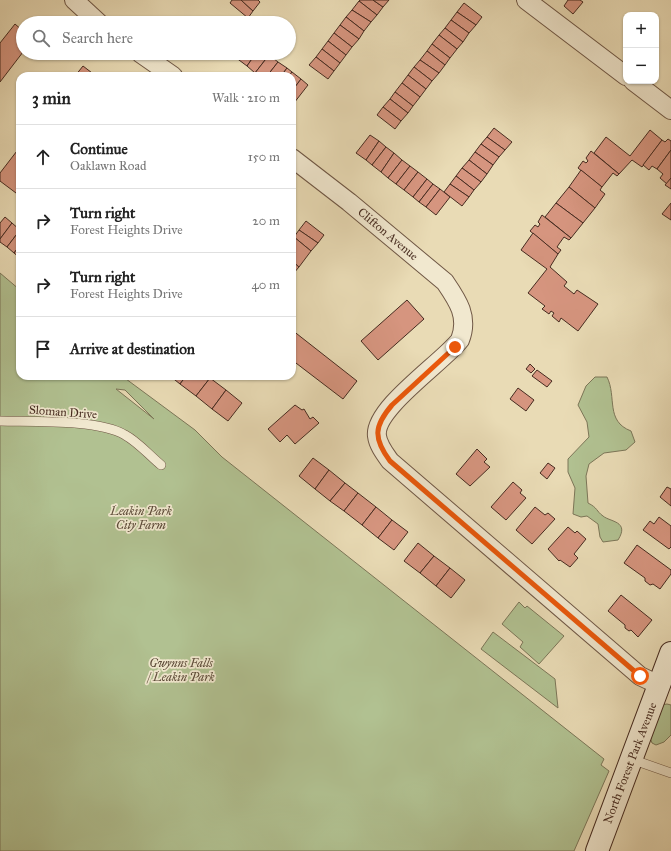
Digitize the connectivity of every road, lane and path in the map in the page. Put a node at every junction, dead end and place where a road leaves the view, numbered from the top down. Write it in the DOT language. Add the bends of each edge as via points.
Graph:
graph roads {
  1 [pos="74,0"];
  2 [pos="526,0"];
  3 [pos="91,16"];
  4 [pos="150,60"];
  5 [pos="167,72"];
  6 [pos="623,74"];
  7 [pos="637,84"];
  8 [pos="671,110"];
  9 [pos="296,161"];
  10 [pos="0,421"];
  11 [pos="161,465"];
  12 [pos="671,653"];
  13 [pos="659,684"];
  14 [pos="631,759"];
  15 [pos="671,773"];
  16 [pos="597,851"];
  1 -- 3 [label="street"];
  2 -- 6 [label="street"];
  4 -- 5 [label="street"];
  7 -- 8 [label="street"];
  9 -- 13 [label="street, Clifton Avenue" via="445,282 457,298 462,311 465,325 455,347 392,405 379,422 377,436 383,451 390,461 640,676"];
  10 -- 11 [label="lane, Sloman Drive" via="65,422 98,426 125,434"];
  12 -- 13 [label="main road, North Forest Park Avenue"];
  13 -- 14 [label="main road, North Forest Park Avenue"];
  14 -- 15 [label="lane"];
  14 -- 16 [label="main road, North Forest Park Avenue"];
}
